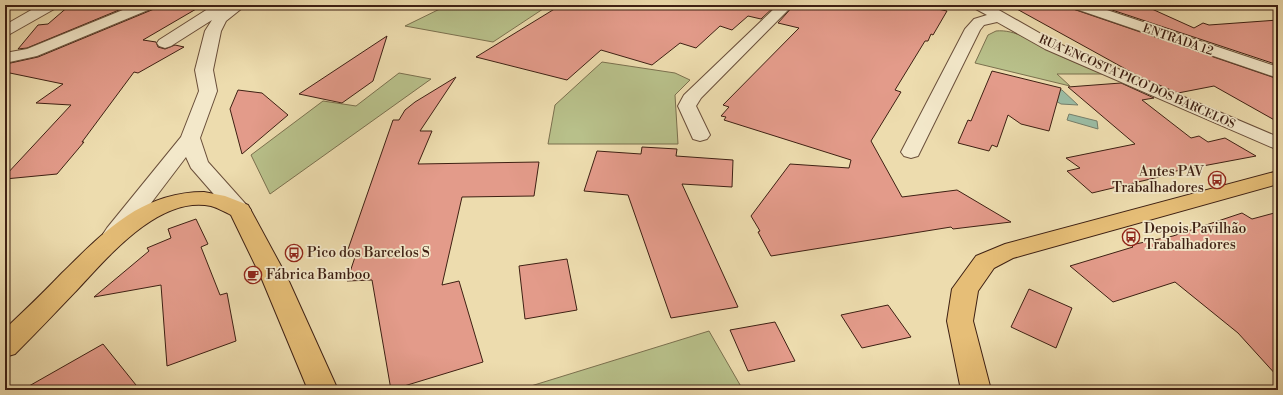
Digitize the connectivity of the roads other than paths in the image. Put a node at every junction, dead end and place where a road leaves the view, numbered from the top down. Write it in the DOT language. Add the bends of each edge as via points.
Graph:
graph roads {
  1 [pos="148,5"];
  2 [pos="224,5"];
  3 [pos="239,5"];
  4 [pos="786,5"];
  5 [pos="979,5"];
  6 [pos="1078,5"];
  7 [pos="45,8"];
  8 [pos="998,17"];
  9 [pos="5,18"];
  10 [pos="5,31"];
  11 [pos="165,44"];
  12 [pos="5,58"];
  13 [pos="1278,73"];
  14 [pos="700,135"];
  15 [pos="190,138"];
  16 [pos="1278,144"];
  17 [pos="912,152"];
  18 [pos="1278,177"];
  19 [pos="240,210"];
  20 [pos="115,234"];
  21 [pos="5,346"];
  22 [pos="323,390"];
  23 [pos="976,390"];
  1 -- 12 [label="street" via="31,53"];
  2 -- 11 [label="street"];
  3 -- 15 [label="street" via="220,18 213,31 204,70 208,91"];
  4 -- 14 [label="street" via="693,95 687,106"];
  5 -- 8 [label="street, RUA ENCOSTA PICO DOS BARCELOS"];
  6 -- 13 [label="street, ENTRADA 12"];
  7 -- 9 [label="street"];
  7 -- 10 [label="street"];
  8 -- 16 [label="street, RUA ENCOSTA PICO DOS BARCELOS" via="1052,46"];
  8 -- 17 [label="street" via="979,22 973,29"];
  15 -- 19 [label="street" via="198,164"];
  15 -- 20 [label="street"];
  18 -- 23 [label="main road" via="1005,252 985,262 964,289 960,321"];
  19 -- 20 [label="main road" via="213,200 180,201 135,219"];
  19 -- 22 [label="main road" via="274,277"];
  20 -- 21 [label="main road"];
}
